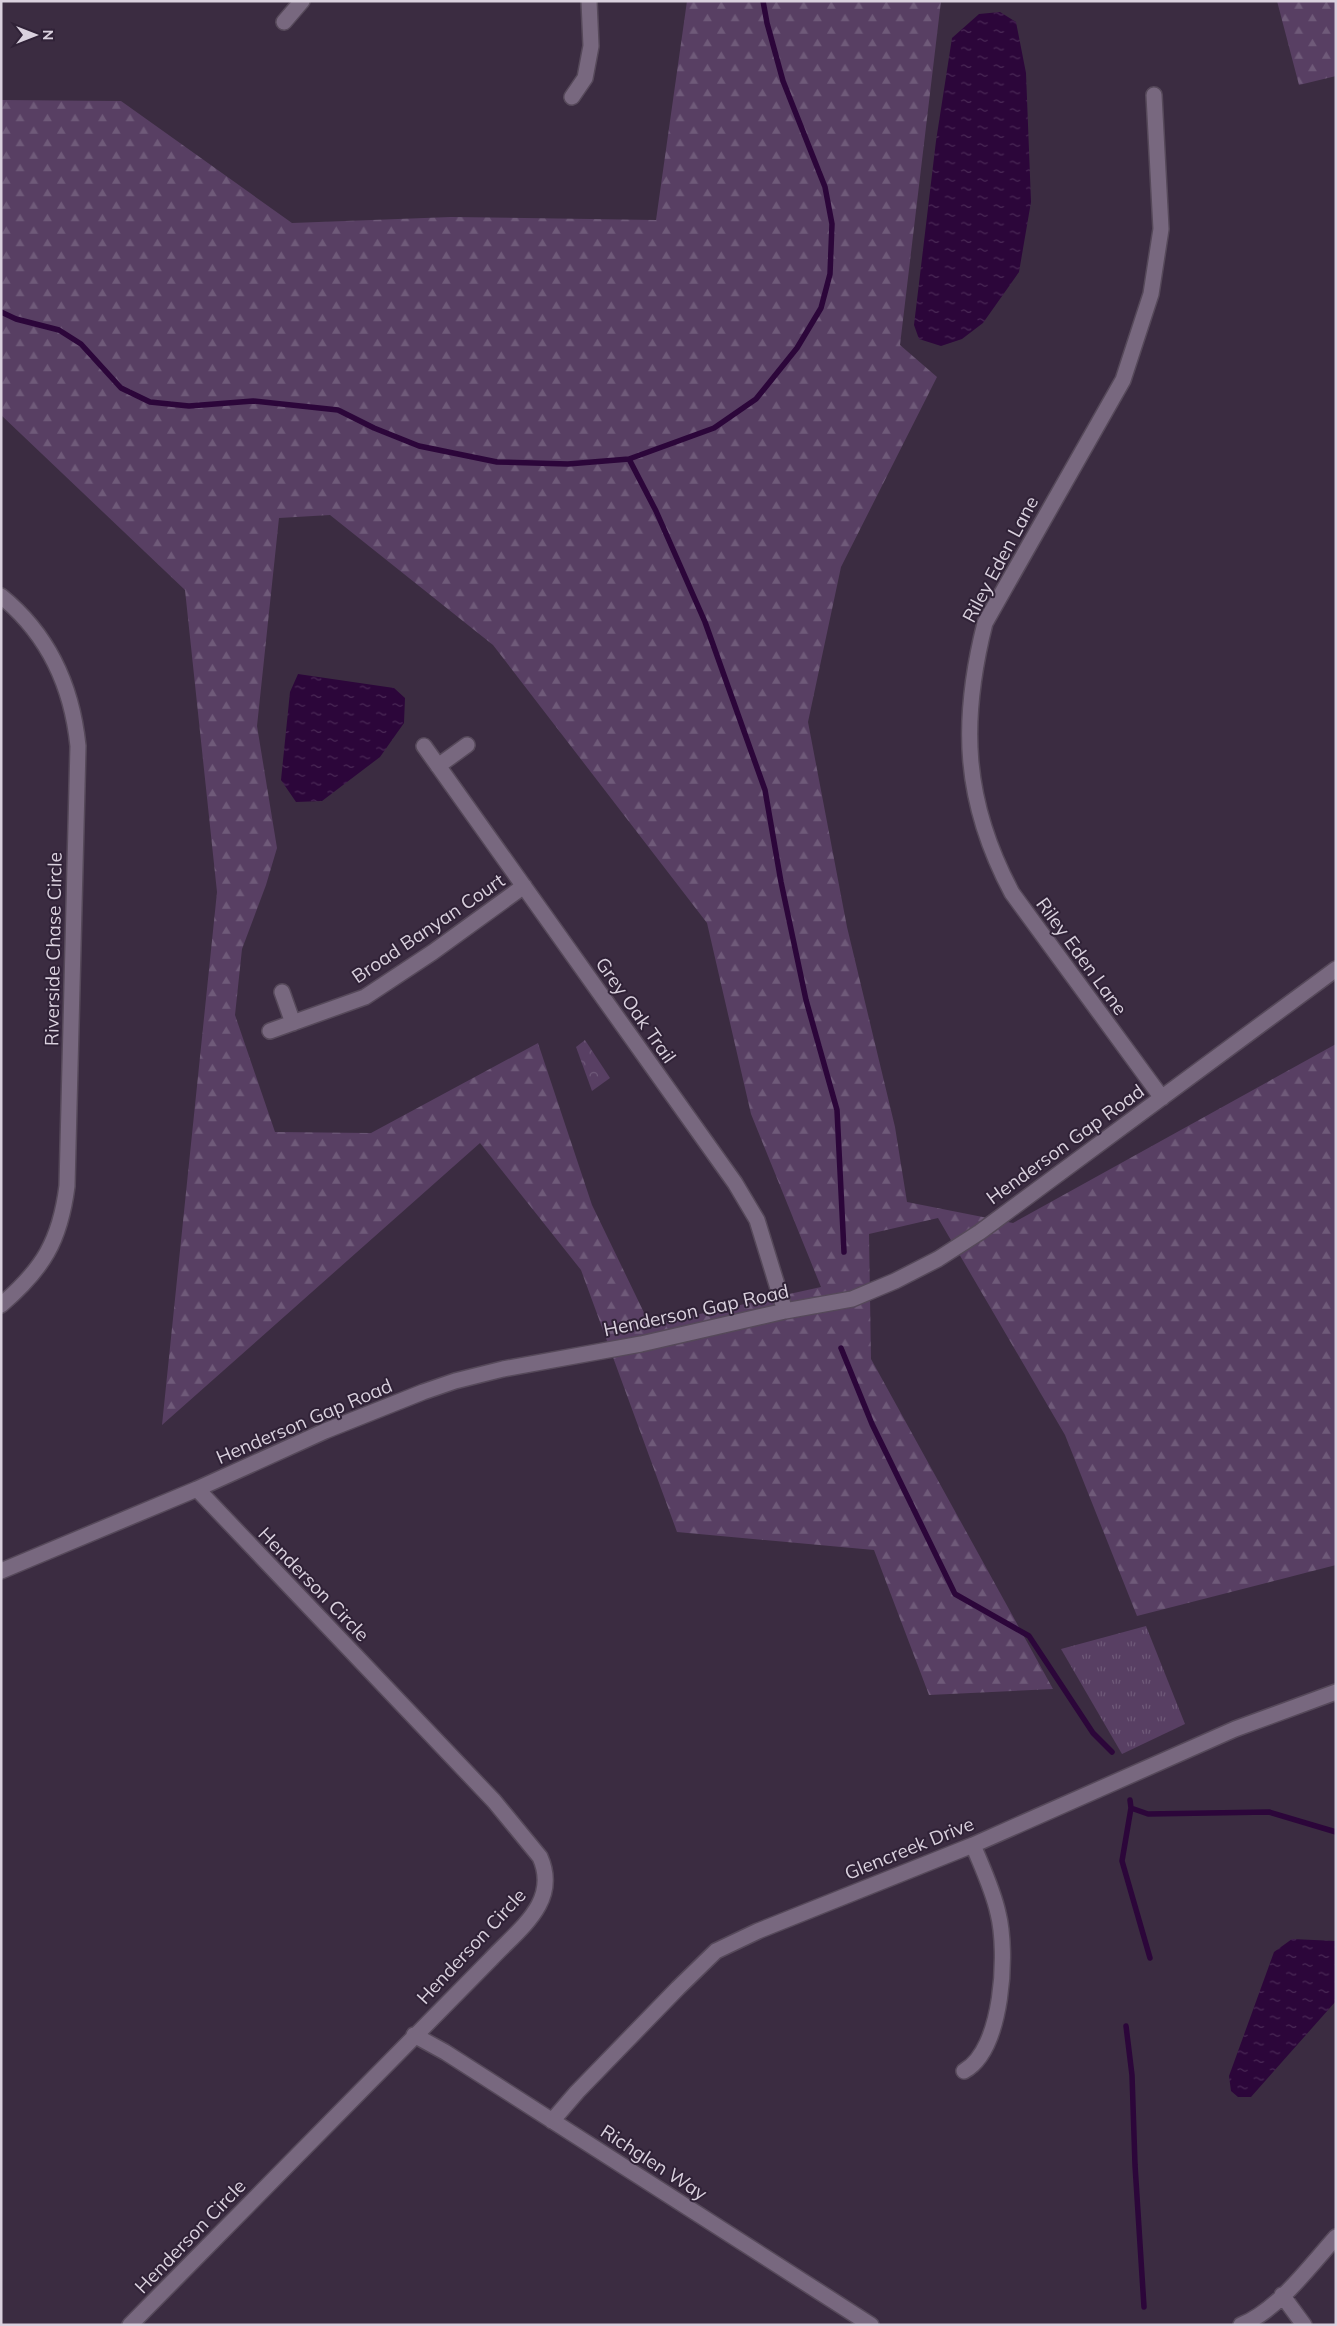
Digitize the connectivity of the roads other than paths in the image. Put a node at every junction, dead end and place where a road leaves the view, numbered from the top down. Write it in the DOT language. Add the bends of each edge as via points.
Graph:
graph roads {
  1 [pos="302,1"];
  2 [pos="589,1"];
  3 [pos="284,22"];
  4 [pos="1154,95"];
  5 [pos="572,97"];
  6 [pos="1,596"];
  7 [pos="467,745"];
  8 [pos="424,746"];
  9 [pos="438,766"];
  10 [pos="524,886"];
  11 [pos="1336,969"];
  12 [pos="282,992"];
  13 [pos="293,1023"];
  14 [pos="270,1031"];
  15 [pos="1162,1098"];
  16 [pos="1,1305"];
  17 [pos="785,1311"];
  18 [pos="197,1489"];
  19 [pos="1,1571"];
  20 [pos="1336,1692"];
  21 [pos="973,1845"];
  22 [pos="414,2035"];
  23 [pos="964,2071"];
  24 [pos="552,2121"];
  25 [pos="1336,2237"];
  26 [pos="1282,2295"];
  27 [pos="130,2325"];
  28 [pos="871,2325"];
  29 [pos="1241,2325"];
  30 [pos="1304,2325"];
  1 -- 3 [label="street"];
  2 -- 5 [label="street" via="591,46 585,78"];
  4 -- 15 [label="street, Riley Eden Lane" via="1161,229 1151,294 1123,380 985,623 975,664 969,713 970,770 981,821 994,860 1012,893"];
  6 -- 16 [label="street, Riverside Chase Circle" via="38,633 56,663 68,690 78,746 64,1214 41,1265"];
  7 -- 9 [label="street"];
  8 -- 9 [label="street, Grey Oak Trail"];
  9 -- 10 [label="street, Grey Oak Trail"];
  10 -- 13 [label="street, Broad Banyan Court" via="366,997"];
  10 -- 17 [label="street, Grey Oak Trail" via="735,1183 757,1220"];
  11 -- 15 [label="street, Henderson Gap Road"];
  12 -- 13 [label="street"];
  13 -- 14 [label="street, Broad Banyan Court"];
  15 -- 17 [label="street, Henderson Gap Road" via="980,1232 938,1259 895,1282 852,1299"];
  17 -- 18 [label="street, Henderson Gap Road" via="455,1381 325,1431"];
  18 -- 19 [label="street, Henderson Gap Road"];
  18 -- 22 [label="street, Henderson Circle" via="494,1802 544,1866 546,1887 536,1910"];
  20 -- 21 [label="street, Glencreek Drive" via="1235,1728"];
  21 -- 23 [label="street" via="998,1913 1003,1972 995,2023 972,2067"];
  21 -- 24 [label="street, Glencreek Drive" via="716,1951"];
  22 -- 24 [label="street, Richglen Way"];
  22 -- 27 [label="street, Henderson Circle"];
  24 -- 28 [label="street, Richglen Way"];
  25 -- 26 [label="street"];
  26 -- 29 [label="street" via="1252,2321"];
  26 -- 30 [label="street"];
}
